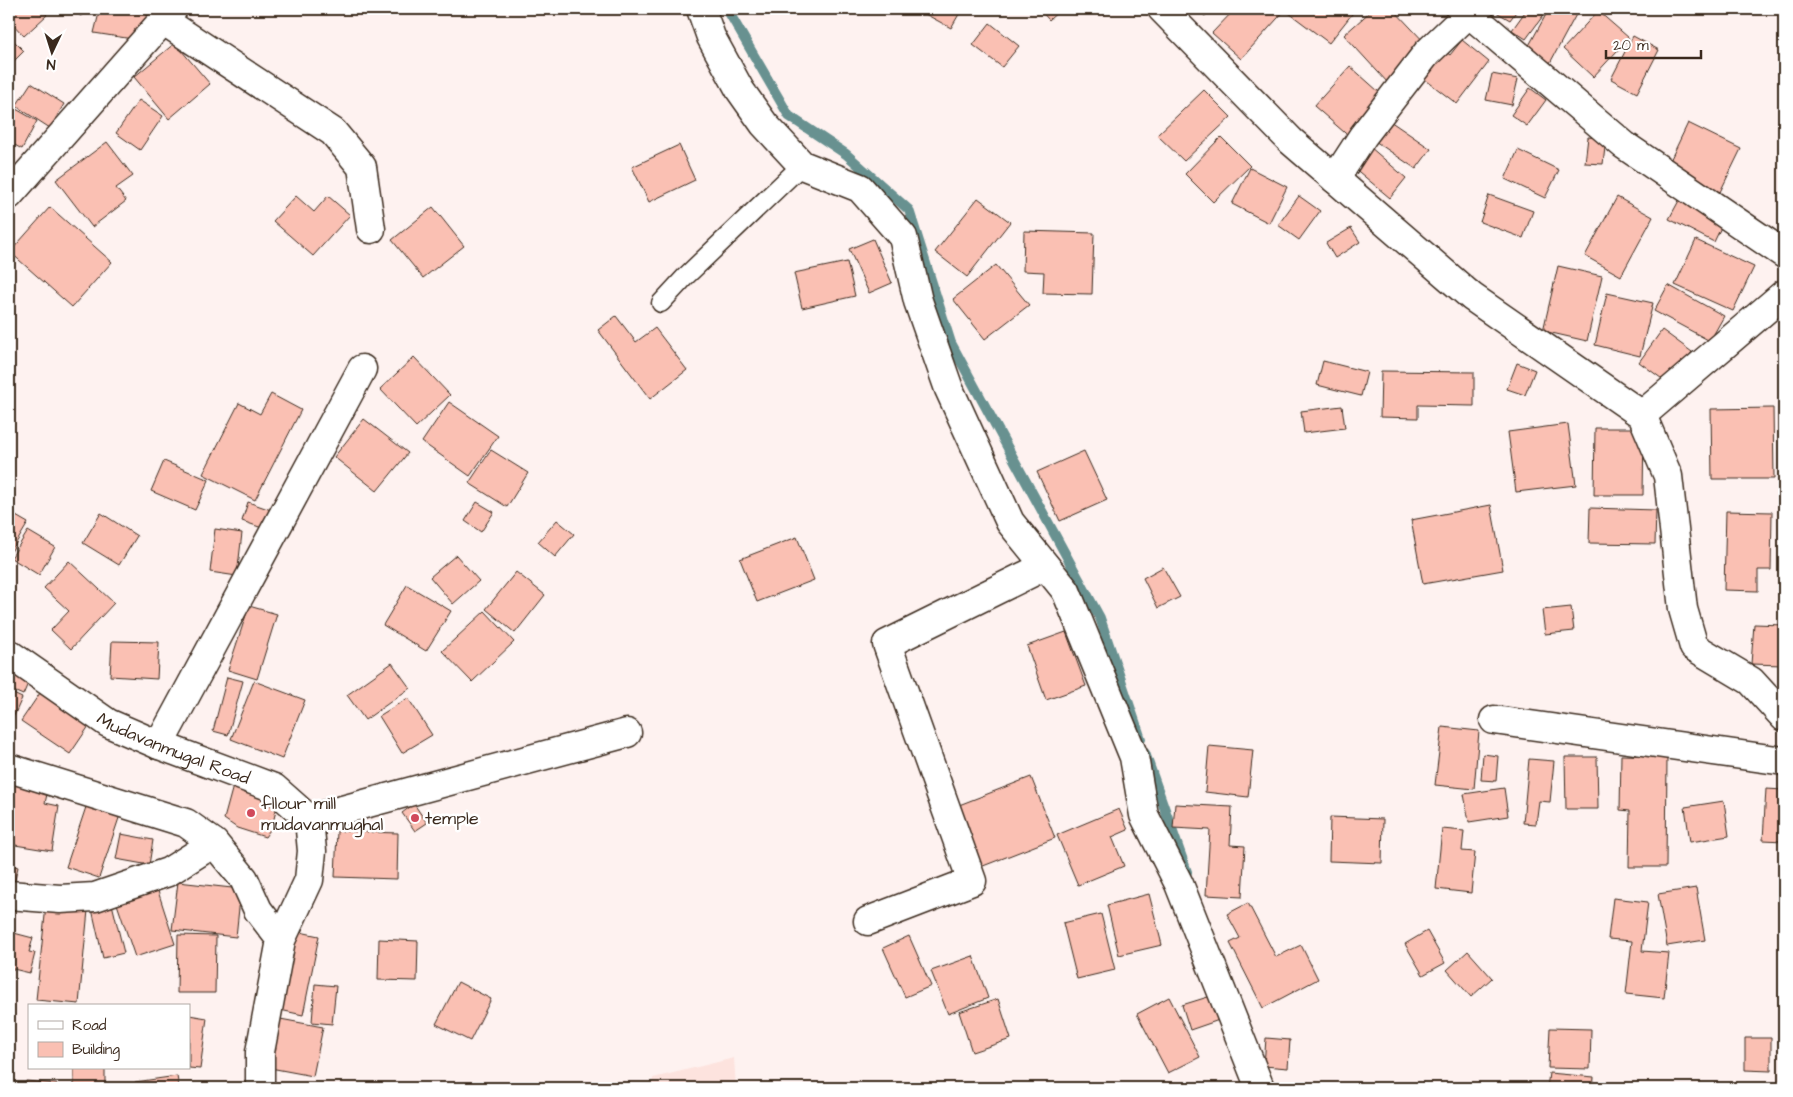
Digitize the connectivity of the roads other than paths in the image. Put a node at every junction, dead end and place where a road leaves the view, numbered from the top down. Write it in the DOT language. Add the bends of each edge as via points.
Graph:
graph roads {
  1 [pos="701,9"];
  2 [pos="1162,9"];
  3 [pos="1467,11"];
  4 [pos="168,15"];
  5 [pos="802,165"];
  6 [pos="1335,179"];
  7 [pos="9,195"];
  8 [pos="371,229"];
  9 [pos="1784,254"];
  10 [pos="1784,294"];
  11 [pos="661,303"];
  12 [pos="362,369"];
  13 [pos="1642,415"];
  14 [pos="1044,566"];
  15 [pos="9,654"];
  16 [pos="1784,717"];
  17 [pos="1494,720"];
  18 [pos="627,733"];
  19 [pos="159,745"];
  20 [pos="1784,761"];
  21 [pos="9,768"];
  22 [pos="309,819"];
  23 [pos="214,843"];
  24 [pos="9,895"];
  25 [pos="868,921"];
  26 [pos="281,940"];
  27 [pos="260,1088"];
  28 [pos="1260,1088"];
  1 -- 5 [label="street" via="711,37 740,90 764,124"];
  2 -- 6 [label="street" via="1291,141"];
  3 -- 6 [label="street" via="1427,53"];
  3 -- 9 [label="street" via="1624,145"];
  4 -- 7 [label="street"];
  4 -- 8 [label="street" via="333,132 362,168"];
  5 -- 11 [label="lane"];
  5 -- 14 [label="street" via="860,188 903,237 918,302 949,389 1010,522"];
  6 -- 13 [label="street" via="1472,297"];
  10 -- 13 [label="street"];
  12 -- 19 [label="street"];
  13 -- 16 [label="street" via="1668,476 1682,609 1694,647 1751,681"];
  14 -- 25 [label="street" via="887,644 972,881"];
  14 -- 28 [label="street" via="1066,592 1134,757 1144,815 1179,884"];
  15 -- 19 [label="street, Mudavanmugal Road" via="108,723"];
  17 -- 20 [label="street"];
  18 -- 22 [label="street"];
  19 -- 22 [label="street, Mudavanmugal Road" via="274,788"];
  21 -- 23 [label="street" via="186,823"];
  22 -- 26 [label="street" via="312,851 309,880"];
  23 -- 24 [label="street" via="168,872 94,897 60,899"];
  23 -- 26 [label="street" via="244,879 258,910"];
  26 -- 27 [label="street" via="260,1052"];
}
